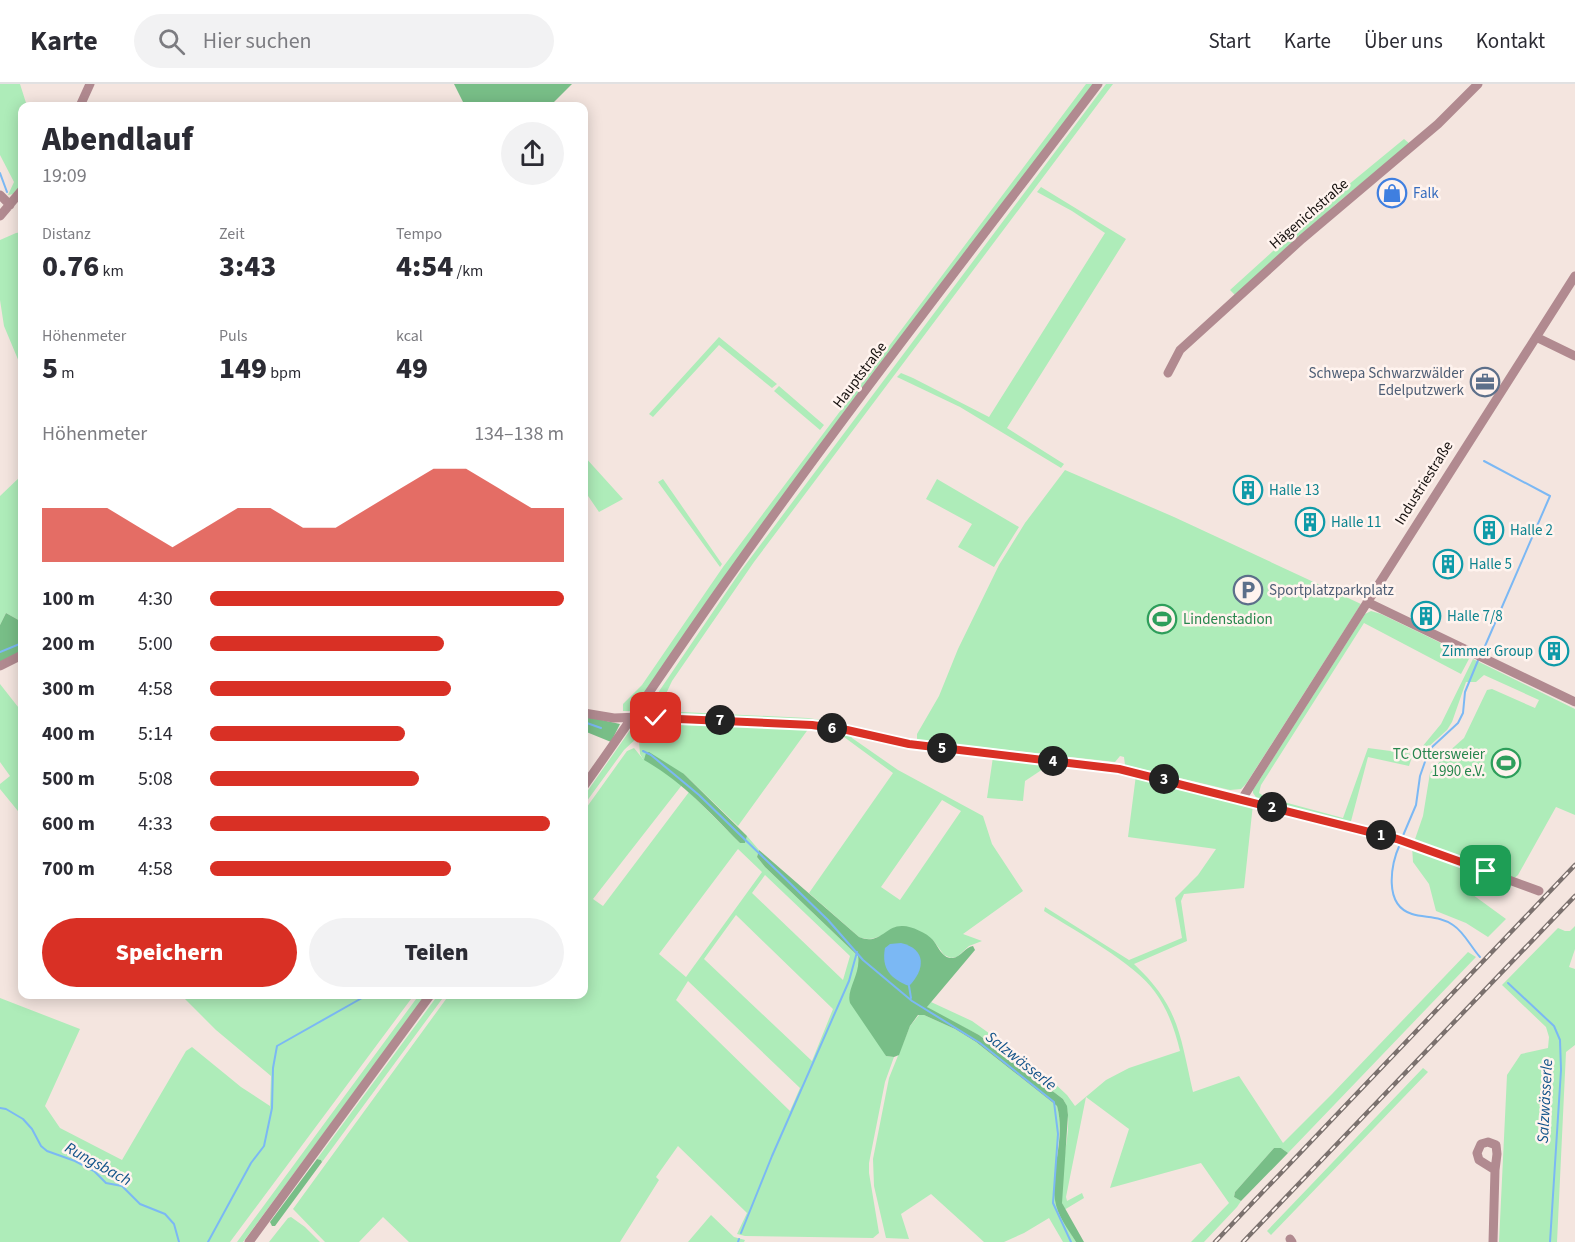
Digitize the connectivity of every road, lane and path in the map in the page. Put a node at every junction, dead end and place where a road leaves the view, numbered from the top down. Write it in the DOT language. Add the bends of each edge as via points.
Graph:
graph roads {
  1 [pos="90,84"];
  2 [pos="1098,84"];
  3 [pos="1479,84"];
  4 [pos="82,102"];
  5 [pos="0,195"];
  6 [pos="18,195"];
  7 [pos="10,205"];
  8 [pos="0,216"];
  9 [pos="1575,276"];
  10 [pos="1536,337"];
  11 [pos="1575,356"];
  12 [pos="1168,373"];
  13 [pos="1367,602"];
  14 [pos="18,658"];
  15 [pos="0,666"];
  16 [pos="1575,702"];
  17 [pos="588,714"];
  18 [pos="634,717"];
  19 [pos="588,780"];
  20 [pos="1242,799"];
  21 [pos="1539,891"];
  22 [pos="426,999"];
  23 [pos="1495,1170"];
  24 [pos="249,1242"];
  25 [pos="1493,1242"];
  1 -- 4 [label="street"];
  2 -- 18 [label="street, Hauptstraße" via="734,570"];
  3 -- 12 [label="street, Hägenichstraße" via="1180,350"];
  5 -- 7 [label="street"];
  6 -- 7 [label="street"];
  7 -- 8 [label="street"];
  9 -- 10 [label="street, Industriestraße"];
  10 -- 11 [label="street"];
  10 -- 13 [label="street, Industriestraße"];
  13 -- 16 [label="street"];
  13 -- 20 [label="street, Industriestraße"];
  14 -- 15 [label="street"];
  17 -- 18 [label="street"];
  18 -- 19 [label="street, Hauptstraße"];
  18 -- 20 [label="street" via="835,728 909,744 1119,769"];
  20 -- 21 [label="street" via="1397,839"];
  22 -- 24 [label="street"];
  23 -- 25 [label="street"];
}
